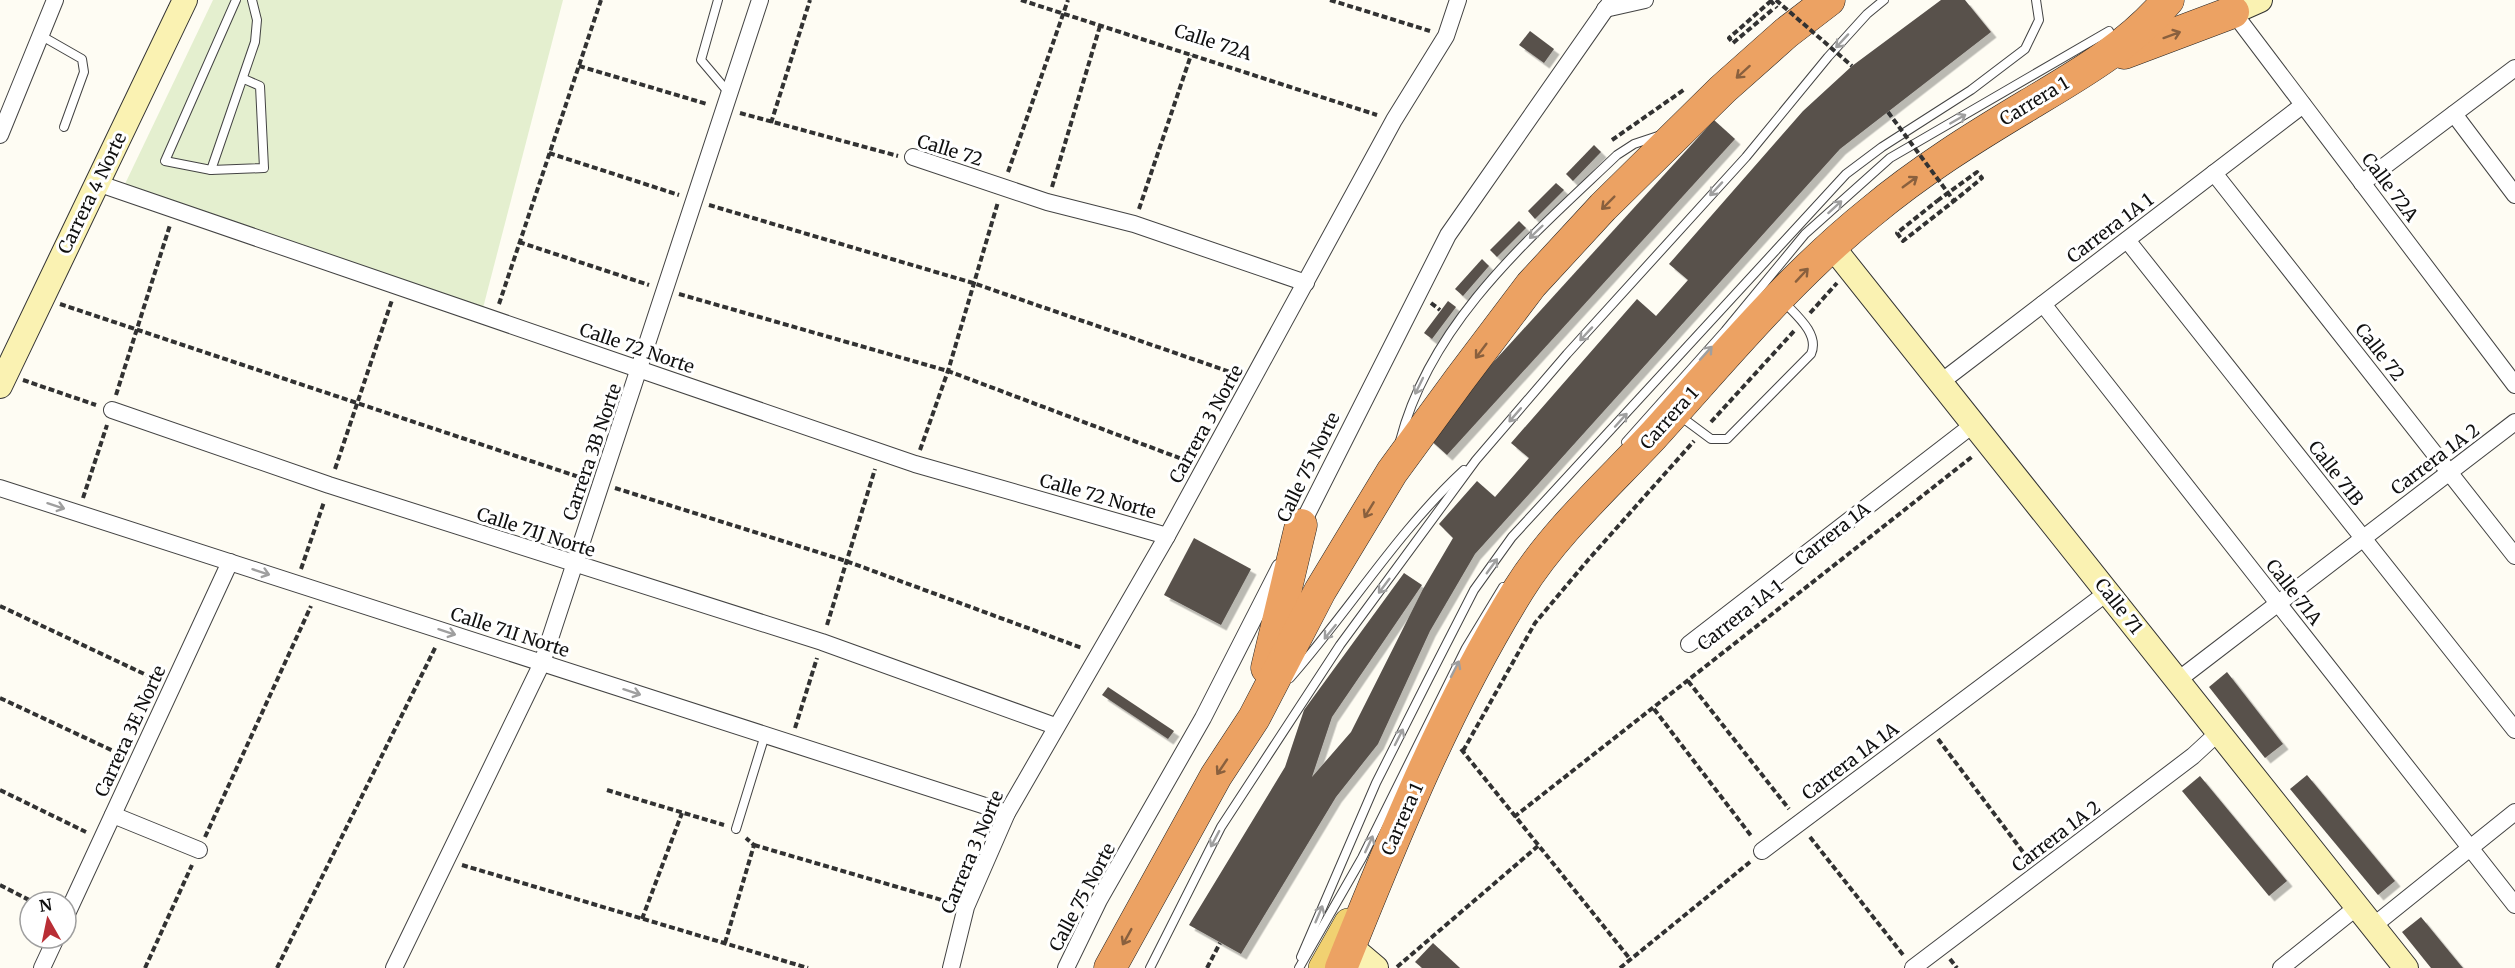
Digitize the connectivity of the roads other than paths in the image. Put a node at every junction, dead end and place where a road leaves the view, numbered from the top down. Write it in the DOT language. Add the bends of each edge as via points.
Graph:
graph roads {
  1 [pos="55,0"];
  2 [pos="185,0"];
  3 [pos="236,0"];
  4 [pos="252,0"];
  5 [pos="718,0"];
  6 [pos="760,0"];
  7 [pos="1458,0"];
  8 [pos="1645,0"];
  9 [pos="1829,0"];
  10 [pos="1884,0"];
  11 [pos="2036,0"];
  12 [pos="2168,0"];
  13 [pos="1609,4"];
  14 [pos="2247,6"];
  15 [pos="2109,31"];
  16 [pos="39,34"];
  17 [pos="2098,63"];
  18 [pos="2515,68"];
  19 [pos="244,79"];
  20 [pos="727,101"];
  21 [pos="2303,105"];
  22 [pos="2454,114"];
  23 [pos="64,127"];
  24 [pos="0,135"];
  25 [pos="913,157"];
  26 [pos="211,170"];
  27 [pos="2214,173"];
  28 [pos="98,183"];
  29 [pos="2362,183"];
  30 [pos="2515,195"];
  31 [pos="2127,240"];
  32 [pos="1841,257"];
  33 [pos="1306,283"];
  34 [pos="1773,290"];
  35 [pos="2043,304"];
  36 [pos="640,370"];
  37 [pos="1,379"];
  38 [pos="1941,382"];
  39 [pos="2515,386"];
  40 [pos="111,410"];
  41 [pos="1675,412"];
  42 [pos="2515,422"];
  43 [pos="1974,424"];
  44 [pos="1620,448"];
  45 [pos="1476,460"];
  46 [pos="2449,472"];
  47 [pos="0,488"];
  48 [pos="1301,525"];
  49 [pos="1167,536"];
  50 [pos="2363,538"];
  51 [pos="2515,556"];
  52 [pos="230,562"];
  53 [pos="575,565"];
  54 [pos="1509,579"];
  55 [pos="2108,592"];
  56 [pos="2278,603"];
  57 [pos="1689,644"];
  58 [pos="542,663"];
  59 [pos="2178,680"];
  60 [pos="1254,718"];
  61 [pos="1055,726"];
  62 [pos="2515,730"];
  63 [pos="2219,732"];
  64 [pos="1445,734"];
  65 [pos="765,735"];
  66 [pos="2515,812"];
  67 [pos="1007,813"];
  68 [pos="113,815"];
  69 [pos="736,829"];
  70 [pos="2470,848"];
  71 [pos="199,850"];
  72 [pos="1762,851"];
  73 [pos="1387,854"];
  74 [pos="78,890"];
  75 [pos="2515,905"];
  76 [pos="2365,916"];
  77 [pos="50,950"];
  78 [pos="1346,957"];
  79 [pos="42,968"];
  80 [pos="394,968"];
  81 [pos="951,968"];
  82 [pos="1066,968"];
  83 [pos="1110,968"];
  84 [pos="1150,968"];
  85 [pos="1297,968"];
  86 [pos="1322,968"];
  87 [pos="1376,968"];
  88 [pos="1913,968"];
  89 [pos="2281,968"];
  90 [pos="2406,968"];
  1 -- 16 [label="street"];
  2 -- 28 [label="street, Carrera 4 Norte"];
  3 -- 26 [label="lane" via="165,161"];
  4 -- 19 [label="lane" via="257,20 255,42"];
  5 -- 20 [label="lane" via="701,60"];
  6 -- 20 [label="street, Carrera 3B Norte"];
  7 -- 33 [label="street, Carrera 3 Norte" via="1446,36 1394,120"];
  8 -- 13 [label="street"];
  9 -- 60 [label="highway, one-way" via="1786,33 1684,128 1531,285 1392,472 1320,591"];
  10 -- 45 [label="lane, one-way" via="1828,57 1746,157"];
  85 -- 11 [label="lane, one-way" via="1376,783 1474,590 1512,537 1846,174 2025,50 2039,20"];
  12 -- 17 [label="highway, Carrera 1" via="2151,21"];
  13 -- 48 [label="street, Calle 75 Norte" via="1449,235"];
  17 -- 14 [label="highway, one-way"];
  14 -- 21 [label="street, Calle 72A"];
  34 -- 15 [label="lane, one-way" via="1804,234 1890,158"];
  16 -- 23 [label="lane" via="82,59 84,72"];
  16 -- 24 [label="street"];
  32 -- 17 [label="highway, Carrera 1, one-way" via="1891,196 1948,154"];
  18 -- 22 [label="street"];
  19 -- 26 [label="lane"];
  19 -- 26 [label="lane" via="260,86 264,168"];
  20 -- 36 [label="street, Carrera 3B Norte"];
  21 -- 27 [label="street, Carrera 1A 1"];
  21 -- 29 [label="street, Calle 72A"];
  22 -- 29 [label="street"];
  22 -- 30 [label="street"];
  25 -- 33 [label="street, Calle 72" via="1047,202 1134,224"];
  27 -- 31 [label="street, Carrera 1A 1"];
  27 -- 46 [label="street, Calle 72"];
  28 -- 36 [label="street, Calle 72 Norte"];
  28 -- 37 [label="street, Carrera 4 Norte"];
  29 -- 39 [label="street, Calle 72A"];
  31 -- 35 [label="street, Carrera 1A 1"];
  31 -- 50 [label="street, Calle 71B"];
  34 -- 32 [label="highway, Carrera 1, one-way"];
  32 -- 38 [label="street, Calle 71"];
  33 -- 49 [label="street, Carrera 3 Norte"];
  34 -- 41 [label="highway, Carrera 1" via="1719,363"];
  34 -- 41 [label="lane" via="1813,338 1811,354 1727,439 1719,441 1701,433"];
  44 -- 34 [label="lane, one-way"];
  35 -- 38 [label="street, Carrera 1A 1"];
  35 -- 56 [label="street, Calle 71A"];
  36 -- 49 [label="street, Calle 72 Norte" via="915,464"];
  36 -- 53 [label="street, Carrera 3B Norte"];
  38 -- 43 [label="street, Calle 71"];
  40 -- 53 [label="street, Calle 71J Norte"];
  41 -- 64 [label="highway, Carrera 1" via="1555,542 1521,587 1489,642"];
  42 -- 46 [label="street, Carrera 1A 2"];
  43 -- 55 [label="street, Calle 71"];
  43 -- 57 [label="street, Carrera 1A"];
  45 -- 60 [label="lane, one-way" via="1438,494 1386,555 1330,632"];
  45 -- 84 [label="lane, one-way" via="1340,645 1221,827"];
  46 -- 50 [label="street, Carrera 1A 2"];
  46 -- 51 [label="street, Calle 72"];
  47 -- 52 [label="street, Calle 71I Norte, one-way"];
  48 -- 60 [label="highway"];
  48 -- 82 [label="street, Calle 75 Norte" via="1203,718"];
  49 -- 61 [label="street, Carrera 3 Norte"];
  50 -- 56 [label="street, Carrera 1A 2"];
  50 -- 62 [label="street, Calle 71B"];
  52 -- 58 [label="street, Calle 71I Norte, one-way"];
  52 -- 68 [label="street, Carrera 3E Norte"];
  53 -- 58 [label="street, Carrera 3B Norte"];
  53 -- 61 [label="street, Calle 71J Norte" via="822,642"];
  64 -- 54 [label="lane, one-way" via="1466,648"];
  55 -- 59 [label="street, Calle 71"];
  55 -- 72 [label="street, Carrera 1A 1A"];
  56 -- 59 [label="street, Carrera 1A 2"];
  56 -- 70 [label="street, Calle 71A"];
  58 -- 65 [label="street, Calle 71I Norte, one-way"];
  58 -- 80 [label="street, Carrera 3B Norte"];
  59 -- 63 [label="street, Calle 71"];
  60 -- 83 [label="highway, one-way" via="1216,776"];
  61 -- 67 [label="street, Carrera 3 Norte"];
  63 -- 76 [label="street, Calle 71"];
  63 -- 88 [label="street, Carrera 1A 2" via="2193,756"];
  64 -- 73 [label="highway, Carrera 1"];
  85 -- 64 [label="lane, one-way" via="1362,858"];
  65 -- 67 [label="street, Calle 71I Norte"];
  65 -- 69 [label="lane"];
  66 -- 70 [label="street"];
  67 -- 81 [label="street, Carrera 3 Norte" via="966,907"];
  68 -- 71 [label="street"];
  68 -- 74 [label="street, Carrera 3E Norte"];
  70 -- 75 [label="street, Calle 71A"];
  70 -- 76 [label="street"];
  73 -- 78 [label="highway"];
  73 -- 86 [label="main road, Carrera 1"];
  76 -- 89 [label="street"];
  76 -- 90 [label="street, Calle 71"];
  77 -- 79 [label="street"];
  78 -- 87 [label="street"];
}
